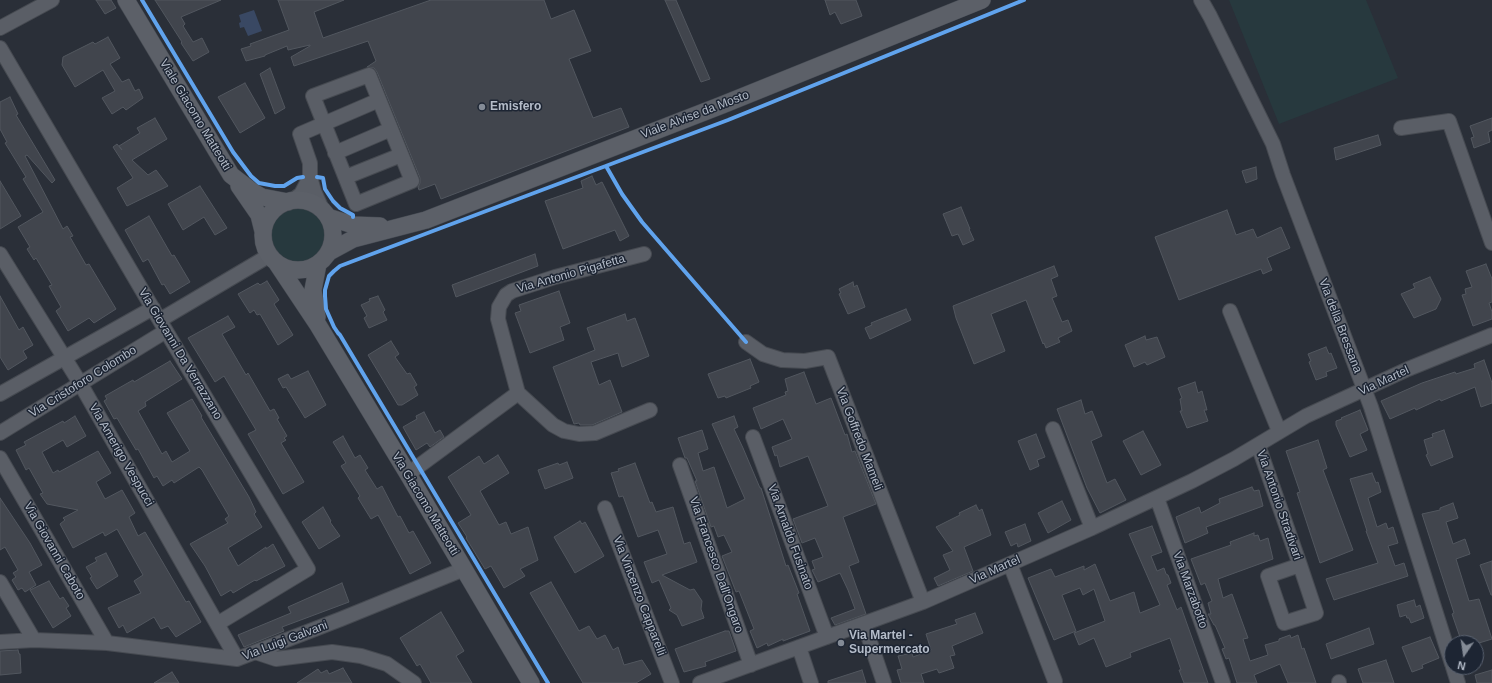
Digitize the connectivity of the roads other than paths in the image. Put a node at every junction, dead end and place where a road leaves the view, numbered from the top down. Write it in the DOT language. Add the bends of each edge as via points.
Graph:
graph roads {
  1 [pos="52,0"];
  2 [pos="126,0"];
  3 [pos="982,0"];
  4 [pos="1201,0"];
  5 [pos="0,28"];
  6 [pos="0,48"];
  7 [pos="379,100"];
  8 [pos="324,124"];
  9 [pos="1400,128"];
  10 [pos="391,129"];
  11 [pos="335,153"];
  12 [pos="401,155"];
  13 [pos="231,175"];
  14 [pos="310,177"];
  15 [pos="346,177"];
  16 [pos="290,201"];
  17 [pos="325,213"];
  18 [pos="406,224"];
  19 [pos="263,231"];
  20 [pos="1492,243"];
  21 [pos="0,254"];
  22 [pos="644,254"];
  23 [pos="324,258"];
  24 [pos="273,259"];
  25 [pos="1230,311"];
  26 [pos="159,320"];
  27 [pos="318,325"];
  28 [pos="1492,335"];
  29 [pos="746,342"];
  30 [pos="64,358"];
  31 [pos="80,383"];
  32 [pos="1364,390"];
  33 [pos="518,393"];
  34 [pos="0,394"];
  35 [pos="650,410"];
  36 [pos="1053,429"];
  37 [pos="1279,431"];
  38 [pos="0,433"];
  39 [pos="753,437"];
  40 [pos="1258,445"];
  41 [pos="0,458"];
  42 [pos="680,465"];
  43 [pos="408,474"];
  44 [pos="1157,498"];
  45 [pos="605,508"];
  46 [pos="1092,528"];
  47 [pos="1010,564"];
  48 [pos="1300,565"];
  49 [pos="464,569"];
  50 [pos="0,582"];
  51 [pos="923,602"];
  52 [pos="217,624"];
  53 [pos="864,624"];
  54 [pos="827,637"];
  55 [pos="1444,638"];
  56 [pos="34,640"];
  57 [pos="0,642"];
  58 [pos="107,644"];
  59 [pos="799,647"];
  60 [pos="255,652"];
  61 [pos="237,659"];
  62 [pos="751,665"];
  63 [pos="732,678"];
  64 [pos="1055,681"];
  65 [pos="414,683"];
  66 [pos="531,683"];
  67 [pos="672,683"];
  68 [pos="700,683"];
  69 [pos="811,683"];
  70 [pos="884,683"];
  71 [pos="1223,683"];
  1 -- 5 [label="street"];
  2 -- 13 [label="main road, Viale Giacomo Matteotti"];
  3 -- 18 [label="main road, Viale Alvise da Mosto" via="722,106 426,220"];
  4 -- 32 [label="street, Via della Bressana" via="1274,144 1283,175"];
  6 -- 26 [label="street, Via Giovanni Da Verrazzano"];
  7 -- 8 [label="street"];
  7 -- 8 [label="street" via="369,75 313,96"];
  7 -- 10 [label="street"];
  8 -- 11 [label="street"];
  8 -- 14 [label="street" via="300,134 310,164"];
  9 -- 20 [label="street" via="1449,121"];
  10 -- 11 [label="street"];
  10 -- 12 [label="street"];
  11 -- 15 [label="street"];
  12 -- 15 [label="street"];
  12 -- 15 [label="street" via="412,181 356,204"];
  13 -- 16 [label="main road, Viale Giacomo Matteotti" via="262,197"];
  13 -- 19 [label="main road" via="259,215"];
  14 -- 16 [label="street" via="301,194"];
  14 -- 17 [label="street"];
  16 -- 17 [label="main road" via="303,200 313,203"];
  16 -- 19 [label="main road" via="273,211 266,220"];
  17 -- 18 [label="main road, Viale Alvise da Mosto" via="353,225"];
  17 -- 23 [label="main road" via="332,225 333,234 332,244"];
  18 -- 23 [label="main road, Viale Alvise da Mosto" via="354,239"];
  19 -- 24 [label="main road" via="264,244"];
  21 -- 30 [label="street, Via Amerigo Vespucci"];
  22 -- 33 [label="street, Via Antonio Pigafetta" via="555,277 506,295 499,307 498,319"];
  23 -- 24 [label="main road" via="308,268 297,270 286,268"];
  23 -- 27 [label="main road, Via Giacomo Matteotti" via="314,278 313,290"];
  24 -- 26 [label="street, Via Cristoforo Colombo"];
  24 -- 27 [label="main road, Via Giacomo Matteotti"];
  25 -- 37 [label="street"];
  26 -- 30 [label="street, Via Cristoforo Colombo"];
  26 -- 31 [label="street, Via Cristoforo Colombo"];
  26 -- 52 [label="street, Via Giovanni Da Verrazzano" via="308,569"];
  27 -- 43 [label="main road, Via Giacomo Matteotti"];
  28 -- 32 [label="street, Via Martel"];
  29 -- 51 [label="street, Via Goffredo Mameli" via="763,354 782,360 805,361 828,357"];
  30 -- 31 [label="street, Via Amerigo Vespucci"];
  30 -- 34 [label="street, Via Cristoforo Colombo"];
  31 -- 38 [label="street, Via Cristoforo Colombo"];
  31 -- 52 [label="street, Via Amerigo Vespucci"];
  32 -- 37 [label="street, Via Martel"];
  32 -- 55 [label="street, Via della Bressana" via="1372,407"];
  33 -- 35 [label="street" via="553,425 579,434 595,433"];
  33 -- 43 [label="street"];
  36 -- 46 [label="street"];
  37 -- 40 [label="street, Via Martel"];
  39 -- 54 [label="street, Via Arnaldo Fusinato"];
  40 -- 44 [label="street, Via Martel"];
  40 -- 48 [label="street, Via Antonio Stradivari"];
  41 -- 58 [label="street, Via Giovanni Caboto"];
  42 -- 62 [label="street, Via Francesco Dall'Ongaro"];
  43 -- 49 [label="main road, Via Giacomo Matteotti"];
  44 -- 46 [label="street, Via Martel"];
  44 -- 71 [label="street, Via Marzabotto"];
  45 -- 67 [label="street, Via Vincenzo Capparelli"];
  46 -- 47 [label="street, Via Martel"];
  47 -- 51 [label="street, Via Martel"];
  47 -- 64 [label="street"];
  49 -- 60 [label="street, Via Luigi Galvani"];
  49 -- 66 [label="main road, Via Giacomo Matteotti"];
  50 -- 56 [label="street"];
  51 -- 53 [label="street, Via Martel"];
  52 -- 61 [label="street, Via Amerigo Vespucci"];
  53 -- 54 [label="street, Via Martel"];
  53 -- 70 [label="street"];
  54 -- 59 [label="street, Via Martel"];
  56 -- 57 [label="street, Via Luigi Galvani"];
  56 -- 58 [label="street, Via Luigi Galvani"];
  58 -- 61 [label="street, Via Luigi Galvani"];
  59 -- 62 [label="street, Via Martel"];
  59 -- 69 [label="street"];
  60 -- 61 [label="street, Via Luigi Galvani"];
  60 -- 65 [label="street" via="276,659 332,652 361,656 387,664"];
  62 -- 63 [label="street, Via Martel"];
  63 -- 68 [label="street, Via Martel"];
}
